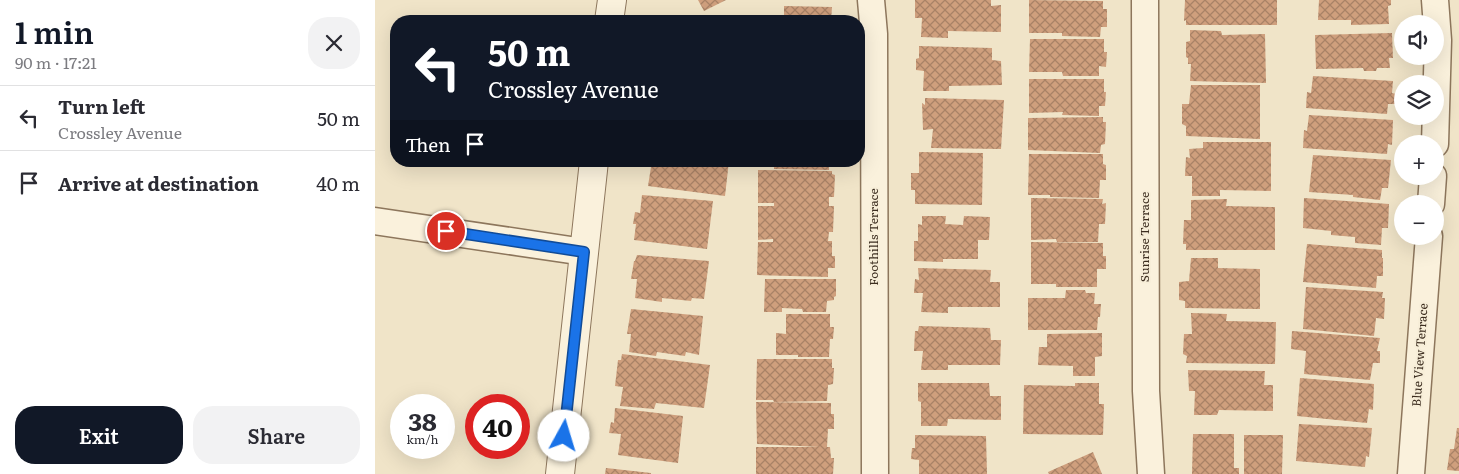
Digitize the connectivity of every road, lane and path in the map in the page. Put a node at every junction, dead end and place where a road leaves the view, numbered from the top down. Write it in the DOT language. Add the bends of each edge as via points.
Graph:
graph roads {
  1 [pos="612,0"];
  2 [pos="871,0"];
  3 [pos="1145,0"];
  4 [pos="1435,0"];
  5 [pos="610,15"];
  6 [pos="1435,135"];
  7 [pos="593,167"];
  8 [pos="375,221"];
  9 [pos="1428,245"];
  10 [pos="584,252"];
  11 [pos="559,474"];
  12 [pos="875,474"];
  13 [pos="1151,474"];
  14 [pos="1411,474"];
  1 -- 5 [label="street"];
  2 -- 12 [label="street, Foothills Terrace" via="874,34"];
  3 -- 13 [label="street, Sunrise Terrace" via="1146,391"];
  4 -- 6 [label="street" via="1438,40"];
  7 -- 10 [label="street"];
  8 -- 10 [label="street"];
  9 -- 14 [label="street, Blue View Terrace"];
  10 -- 11 [label="street"];
}
